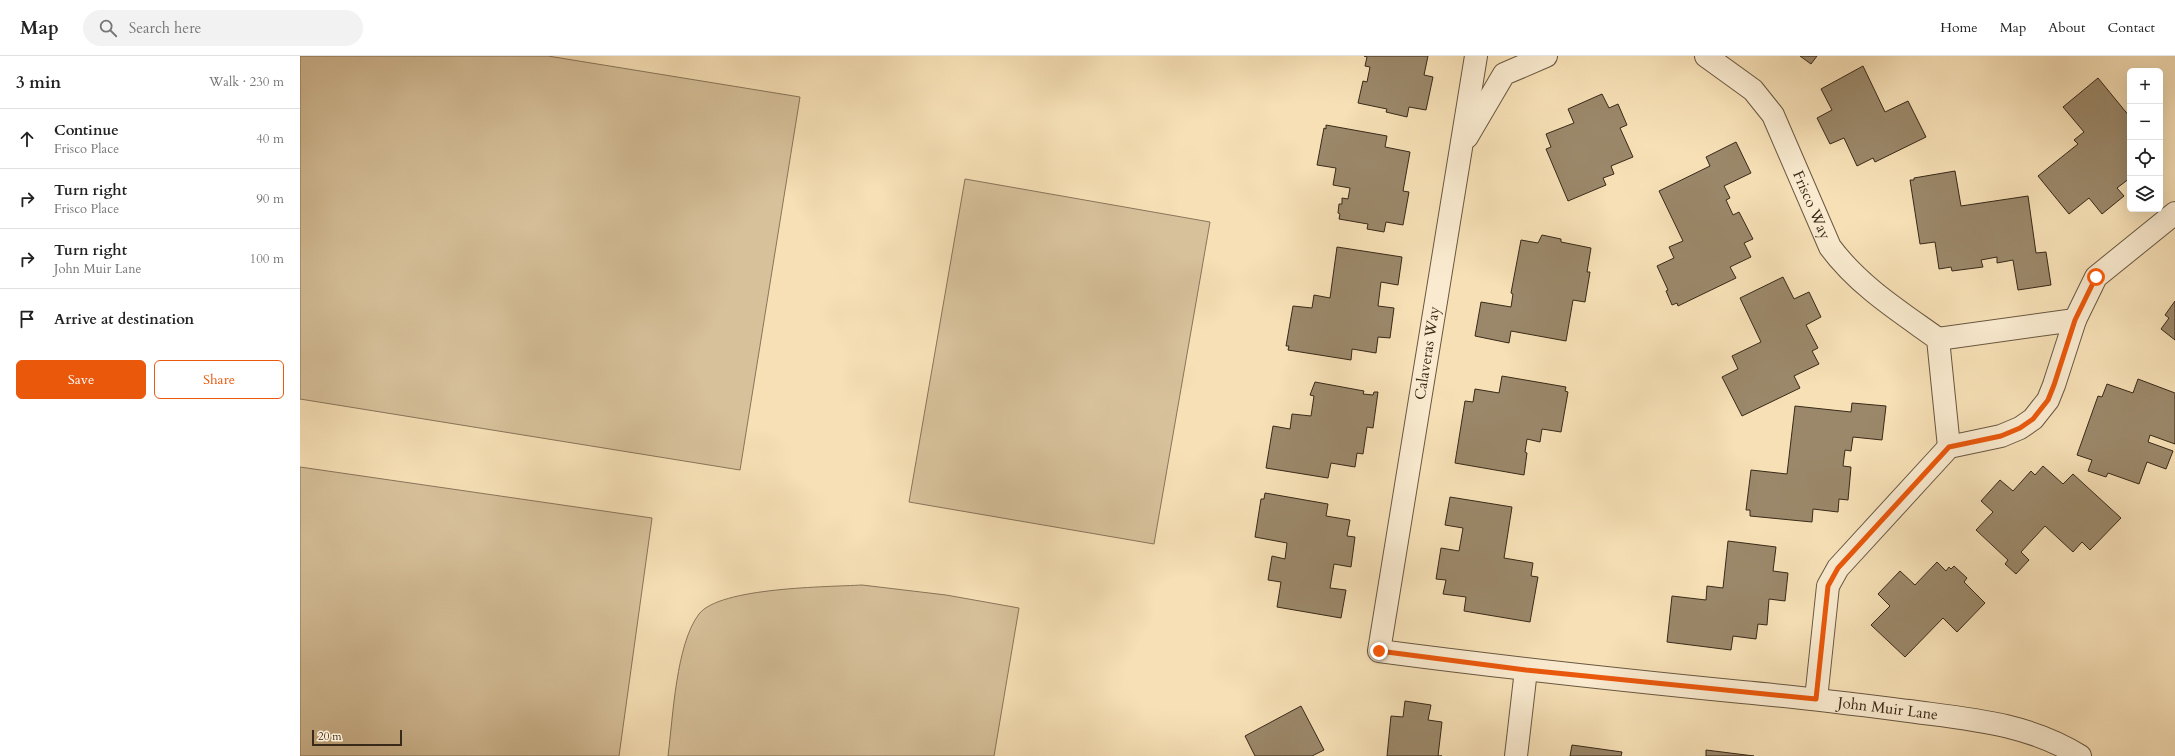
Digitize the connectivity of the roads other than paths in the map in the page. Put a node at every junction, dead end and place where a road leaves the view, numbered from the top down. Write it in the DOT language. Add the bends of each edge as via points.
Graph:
graph roads {
  1 [pos="1476,56"];
  2 [pos="1546,56"];
  3 [pos="1706,56"];
  4 [pos="1460,148"];
  5 [pos="2175,213"];
  6 [pos="2075,320"];
  7 [pos="1938,339"];
  8 [pos="1949,447"];
  9 [pos="1379,651"];
  10 [pos="1526,670"];
  11 [pos="1816,699"];
  12 [pos="1516,756"];
  13 [pos="2080,756"];
  1 -- 4 [label="street, Calaveras Way"];
  2 -- 4 [label="street" via="1504,74"];
  3 -- 7 [label="street, Frisco Way" via="1753,90 1773,115 1830,247 1844,265 1865,286"];
  4 -- 9 [label="street, Calaveras Way"];
  5 -- 6 [label="street" via="2096,277"];
  6 -- 7 [label="street"];
  6 -- 8 [label="street" via="2048,400 2033,419 2001,436"];
  7 -- 8 [label="street"];
  8 -- 11 [label="street" via="1838,568 1828,586"];
  9 -- 10 [label="street, John Muir Lane"];
  10 -- 11 [label="street, John Muir Lane"];
  10 -- 12 [label="street"];
  11 -- 13 [label="street, John Muir Lane" via="2002,724 2052,740"];
}
